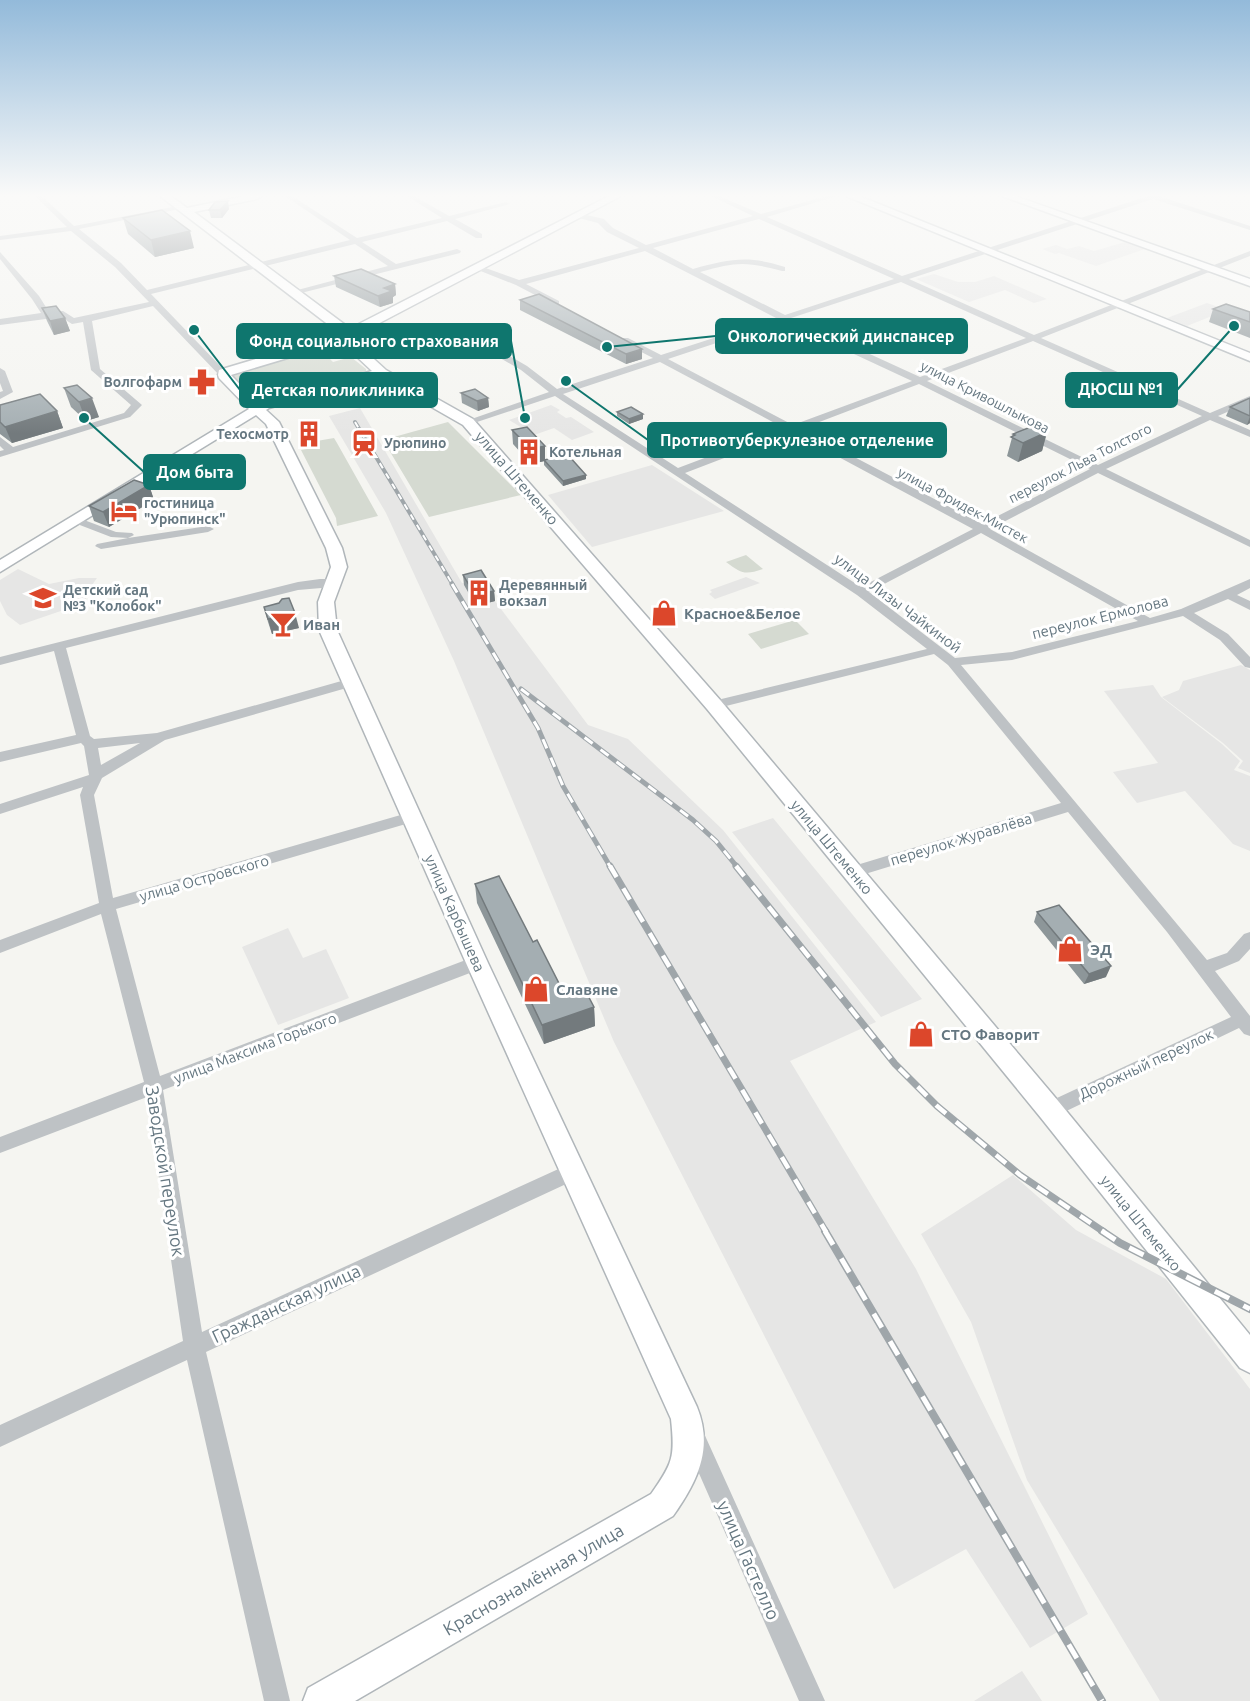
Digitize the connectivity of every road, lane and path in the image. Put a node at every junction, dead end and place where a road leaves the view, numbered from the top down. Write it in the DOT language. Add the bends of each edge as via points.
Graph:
graph roads {
  1 [pos="17,275"];
  2 [pos="126,275"];
  3 [pos="216,275"];
  4 [pos="272,275"];
  5 [pos="358,275"];
  6 [pos="463,275"];
  7 [pos="498,275"];
  8 [pos="546,275"];
  9 [pos="703,275"];
  10 [pos="897,275"];
  11 [pos="911,275"];
  12 [pos="1047,275"];
  13 [pos="1194,275"];
  14 [pos="1231,275"];
  15 [pos="903,278"];
  16 [pos="1247,280"];
  17 [pos="519,283"];
  18 [pos="294,292"];
  19 [pos="146,293"];
  20 [pos="156,303"];
  21 [pos="1120,305"];
  22 [pos="568,309"];
  23 [pos="46,315"];
  24 [pos="784,318"];
  25 [pos="87,319"];
  26 [pos="0,322"];
  27 [pos="1035,336"];
  28 [pos="343,337"];
  29 [pos="618,337"];
  30 [pos="491,349"];
  31 [pos="1250,357"];
  32 [pos="658,358"];
  33 [pos="0,371"];
  34 [pos="381,373"];
  35 [pos="224,375"];
  36 [pos="918,380"];
  37 [pos="556,393"];
  38 [pos="0,396"];
  39 [pos="1250,399"];
  40 [pos="258,409"];
  41 [pos="1210,416"];
  42 [pos="468,422"];
  43 [pos="789,429"];
  44 [pos="1250,434"];
  45 [pos="0,440"];
  46 [pos="11,450"];
  47 [pos="0,454"];
  48 [pos="1097,470"];
  49 [pos="678,472"];
  50 [pos="76,520"];
  51 [pos="208,529"];
  52 [pos="982,529"];
  53 [pos="158,535"];
  54 [pos="1250,544"];
  55 [pos="101,546"];
  56 [pos="2,563"];
  57 [pos="333,583"];
  58 [pos="1250,583"];
  59 [pos="861,592"];
  60 [pos="1228,595"];
  61 [pos="1250,606"];
  62 [pos="1185,612"];
  63 [pos="1147,621"];
  64 [pos="59,647"];
  65 [pos="936,650"];
  66 [pos="0,662"];
  67 [pos="952,662"];
  68 [pos="1250,664"];
  69 [pos="351,682"];
  70 [pos="714,705"];
  71 [pos="160,736"];
  72 [pos="87,741"];
  73 [pos="0,757"];
  74 [pos="95,777"];
  75 [pos="1070,806"];
  76 [pos="0,809"];
  77 [pos="411,817"];
  78 [pos="852,872"];
  79 [pos="107,906"];
  80 [pos="1250,938"];
  81 [pos="0,947"];
  82 [pos="477,963"];
  83 [pos="1202,969"];
  84 [pos="1246,1024"];
  85 [pos="154,1087"];
  86 [pos="1050,1110"];
  87 [pos="0,1145"];
  88 [pos="572,1172"];
  89 [pos="194,1345"];
  90 [pos="1250,1358"];
  91 [pos="686,1418"];
  92 [pos="0,1436"];
  93 [pos="277,1701"];
  94 [pos="321,1701"];
  95 [pos="812,1701"];
  1 -- 23 [label="street"];
  2 -- 19 [label="street"];
  3 -- 19 [label="street"];
  4 -- 18 [label="main road, улица Штеменко"];
  5 -- 18 [label="street"];
  6 -- 28 [label="main road"];
  7 -- 17 [label="street"];
  8 -- 17 [label="street"];
  9 -- 24 [label="street, улица Кривошлыкова"];
  10 -- 15 [label="street"];
  11 -- 15 [label="street"];
  12 -- 21 [label="main road"];
  13 -- 21 [label="street"];
  14 -- 16 [label="main road"];
  15 -- 24 [label="street"];
  15 -- 27 [label="street"];
  17 -- 22 [label="street"];
  18 -- 28 [label="main road, улица Штеменко" via="340,327"];
  19 -- 20 [label="street"];
  20 -- 25 [label="street"];
  20 -- 35 [label="street"];
  21 -- 27 [label="street"];
  21 -- 31 [label="main road"];
  23 -- 25 [label="street" via="63,314 72,321"];
  23 -- 26 [label="street"];
  24 -- 32 [label="street"];
  24 -- 36 [label="street, улица Кривошлыкова"];
  25 -- 46 [label="street" via="96,370 137,405 127,415"];
  27 -- 36 [label="street"];
  27 -- 41 [label="street"];
  28 -- 34 [label="main road, улица Штеменко"];
  28 -- 35 [label="main road" via="229,370"];
  29 -- 32 [label="street, улица Фридек-Мистек"];
  30 -- 37 [label="street, улица Лизы Чайкиной"];
  32 -- 37 [label="street"];
  32 -- 43 [label="street, улица Фридек-Мистек"];
  33 -- 38 [label="street" via="8,392"];
  34 -- 40 [label="main road" via="278,400"];
  34 -- 42 [label="main road, улица Штеменко"];
  35 -- 40 [label="main road, улица Карбышева"];
  36 -- 43 [label="street"];
  36 -- 48 [label="street, улица Кривошлыкова"];
  37 -- 42 [label="street"];
  37 -- 49 [label="street, улица Лизы Чайкиной"];
  39 -- 41 [label="street, переулок Льва Толстого"];
  40 -- 50 [label="main road"];
  40 -- 57 [label="main road, улица Карбышева" via="272,422 334,548 339,567"];
  41 -- 44 [label="street"];
  41 -- 48 [label="street, переулок Льва Толстого"];
  42 -- 70 [label="main road, улица Штеменко"];
  43 -- 49 [label="street"];
  43 -- 52 [label="street, улица Фридек-Мистек"];
  45 -- 46 [label="street"];
  46 -- 47 [label="street"];
  48 -- 52 [label="street, переулок Льва Толстого"];
  48 -- 54 [label="street, улица Кривошлыкова"];
  49 -- 59 [label="street, улица Лизы Чайкиной"];
  50 -- 53 [label="street" via="115,535"];
  50 -- 56 [label="main road"];
  51 -- 53 [label="street"];
  52 -- 59 [label="street, переулок Льва Толстого"];
  52 -- 63 [label="street, улица Фридек-Мистек"];
  53 -- 55 [label="street"];
  57 -- 64 [label="street" via="298,586"];
  57 -- 69 [label="main road, улица Карбышева" via="326,619"];
  58 -- 60 [label="street, переулок Ермолова"];
  59 -- 65 [label="street, улица Лизы Чайкиной"];
  60 -- 61 [label="street"];
  60 -- 62 [label="street, переулок Ермолова"];
  62 -- 63 [label="street, переулок Ермолова"];
  62 -- 68 [label="street" via="1224,637"];
  63 -- 67 [label="street, переулок Ермолова" via="1012,656"];
  64 -- 66 [label="street"];
  64 -- 72 [label="street, Заводской переулок"];
  65 -- 67 [label="street, улица Лизы Чайкиной"];
  65 -- 70 [label="street"];
  67 -- 75 [label="street, улица Лизы Чайкиной"];
  69 -- 71 [label="street"];
  69 -- 77 [label="main road, улица Карбышева"];
  70 -- 78 [label="main road, улица Штеменко"];
  71 -- 72 [label="street"];
  71 -- 74 [label="street"];
  72 -- 73 [label="street"];
  72 -- 74 [label="street, Заводской переулок"];
  74 -- 76 [label="street"];
  74 -- 79 [label="street, Заводской переулок" via="87,795"];
  75 -- 78 [label="street, переулок Журавлёва"];
  75 -- 83 [label="street, улица Лизы Чайкиной" via="1173,928"];
  77 -- 79 [label="street, улица Островского"];
  77 -- 82 [label="main road, улица Карбышева"];
  78 -- 86 [label="main road, улица Штеменко"];
  79 -- 81 [label="street, улица Островского"];
  79 -- 85 [label="street, Заводской переулок"];
  80 -- 83 [label="street" via="1233,957"];
  82 -- 85 [label="street, улица Максима Горького"];
  82 -- 88 [label="main road, улица Карбышева"];
  83 -- 84 [label="street, улица Лизы Чайкиной"];
  84 -- 86 [label="street, Дорожный переулок"];
  85 -- 87 [label="street, улица Максима Горького"];
  85 -- 89 [label="street, Заводской переулок"];
  86 -- 90 [label="main road, улица Штеменко"];
  88 -- 89 [label="street, Гражданская улица"];
  88 -- 91 [label="main road, улица Карбышева"];
  89 -- 92 [label="street, Гражданская улица"];
  89 -- 93 [label="street, Заводской переулок"];
  91 -- 94 [label="main road, Краснознамённая улица" via="690,1454 685,1472 662,1505"];
  91 -- 95 [label="street, улица Гастелло"];
}
